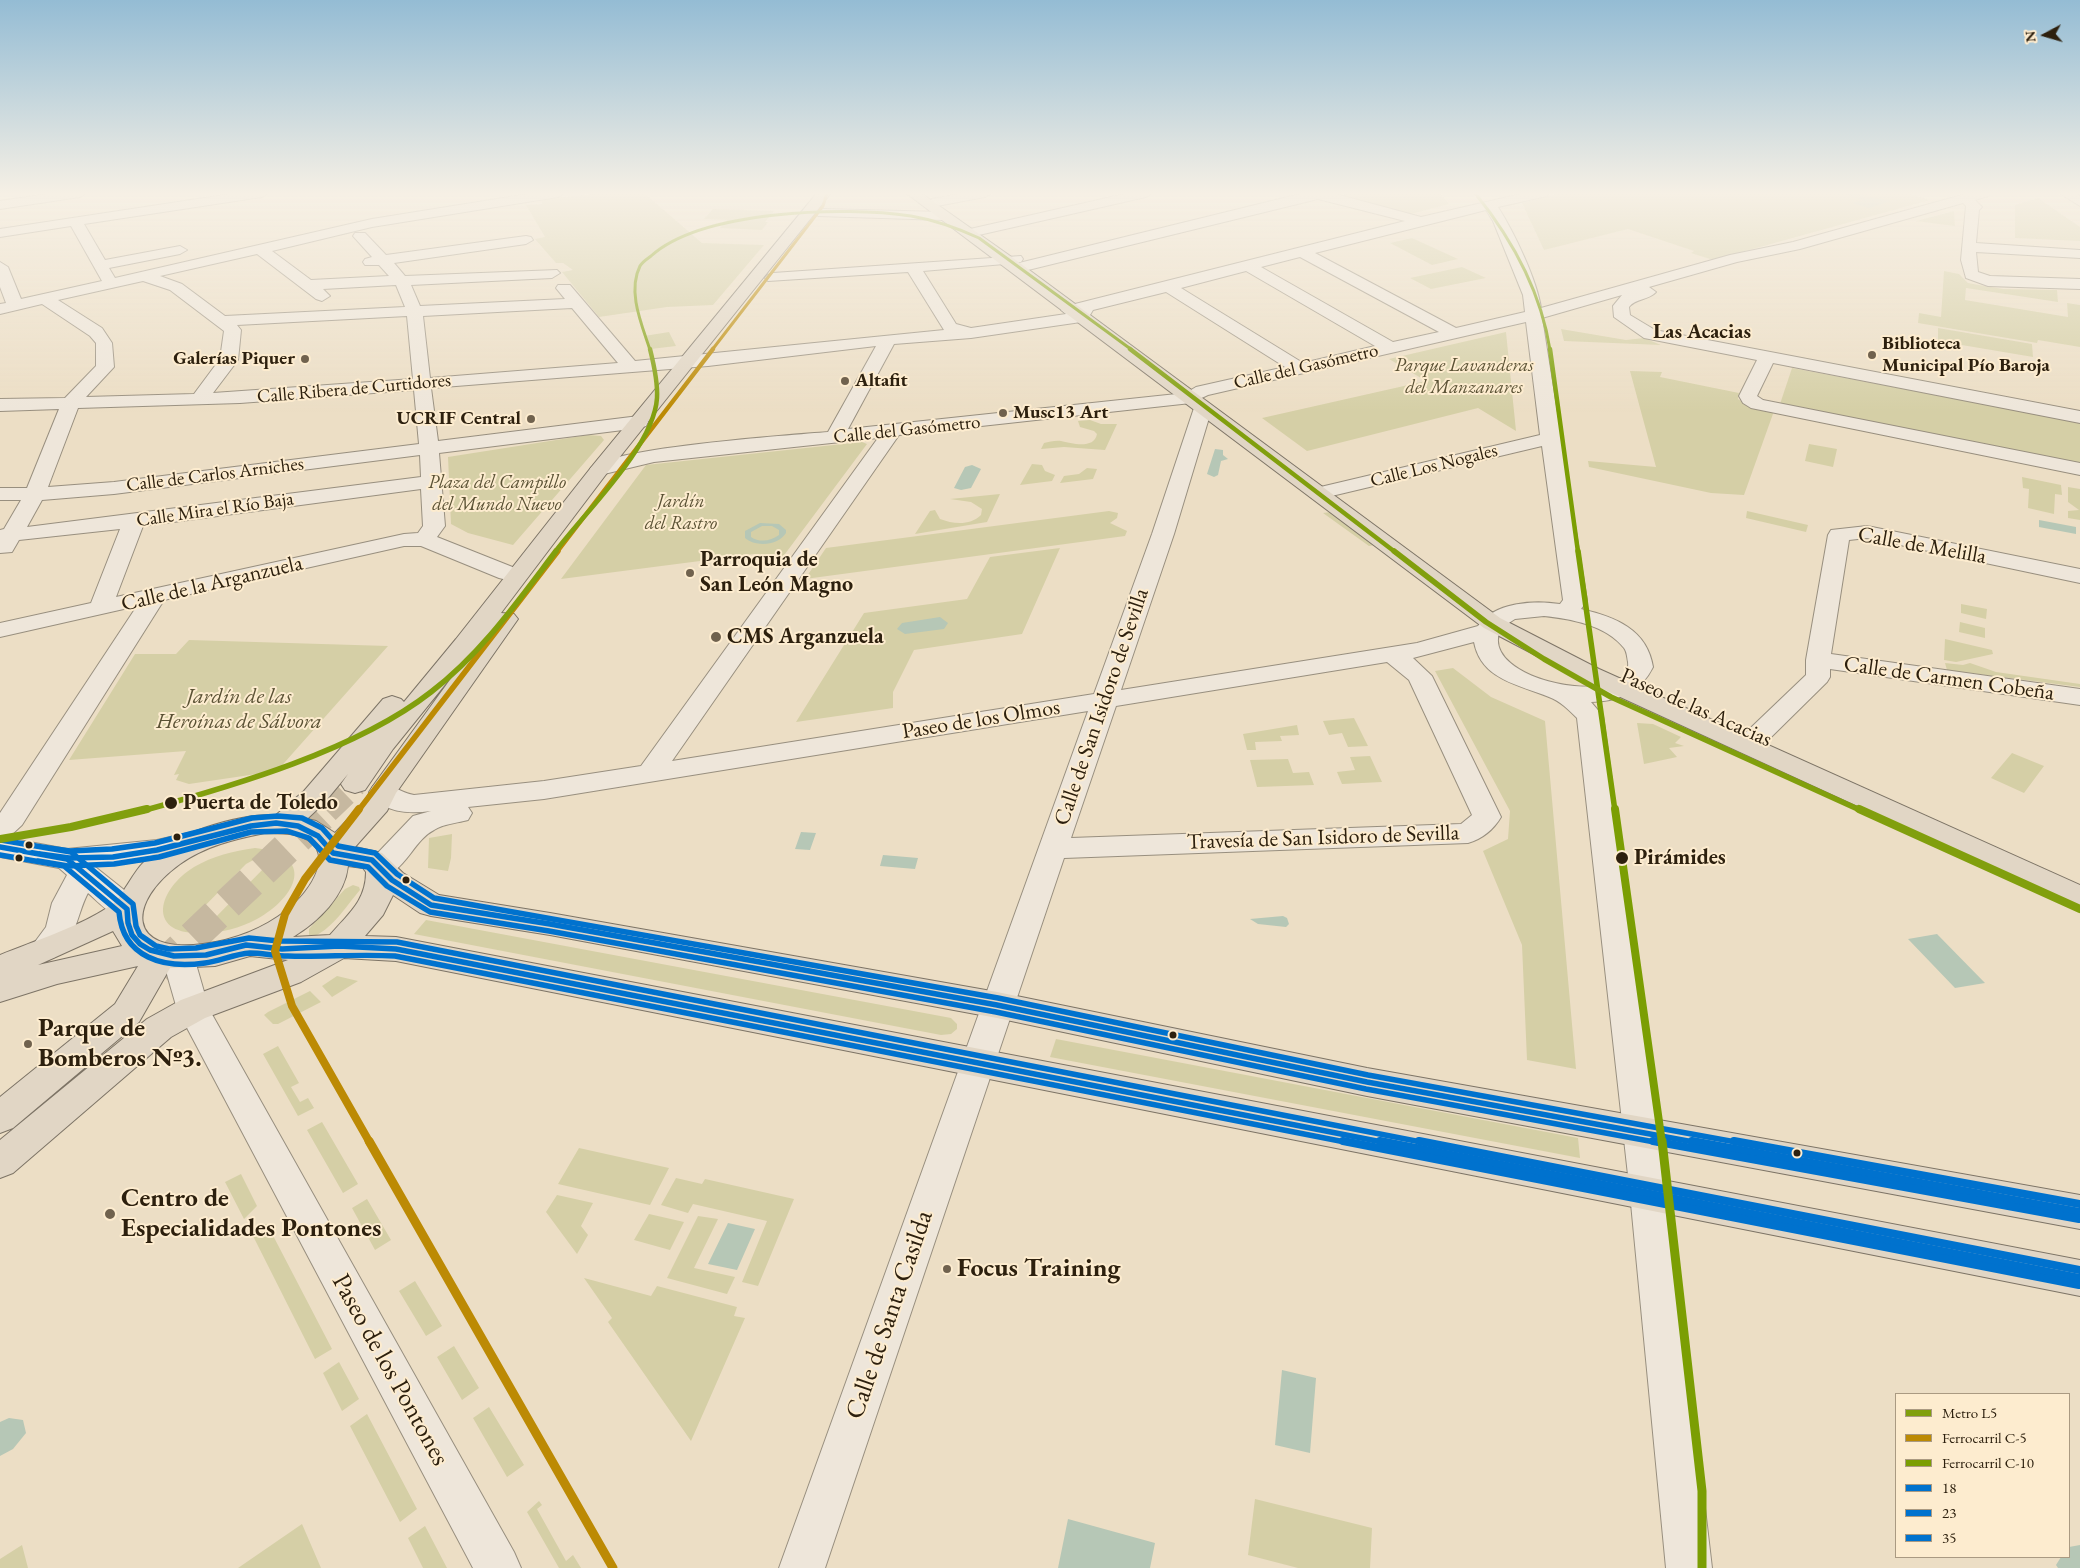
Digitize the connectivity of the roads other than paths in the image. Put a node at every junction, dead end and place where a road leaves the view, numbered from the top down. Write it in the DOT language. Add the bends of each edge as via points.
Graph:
graph roads {
  1 [pos="0,266"];
  2 [pos="101,266"];
  3 [pos="185,266"];
  4 [pos="283,266"];
  5 [pos="388,266"];
  6 [pos="547,266"];
  7 [pos="765,266"];
  8 [pos="782,266"];
  9 [pos="955,266"];
  10 [pos="1021,266"];
  11 [pos="1248,266"];
  12 [pos="1328,266"];
  13 [pos="1519,266"];
  14 [pos="1722,266"];
  15 [pos="1726,266"];
  16 [pos="1969,266"];
  17 [pos="319,269"];
  18 [pos="914,269"];
  19 [pos="292,273"];
  20 [pos="552,273"];
  21 [pos="144,276"];
  22 [pos="773,278"];
  23 [pos="401,280"];
  24 [pos="110,284"];
  25 [pos="2080,284"];
  26 [pos="308,285"];
  27 [pos="1169,287"];
  28 [pos="45,299"];
  29 [pos="575,303"];
  30 [pos="8,307"];
  31 [pos="414,310"];
  32 [pos="1079,312"];
  33 [pos="344,314"];
  34 [pos="1535,315"];
  35 [pos="222,321"];
  36 [pos="950,327"];
  37 [pos="971,333"];
  38 [pos="1455,334"];
  39 [pos="888,339"];
  40 [pos="1390,348"];
  41 [pos="1767,358"];
  42 [pos="708,361"];
  43 [pos="687,362"];
  44 [pos="630,366"];
  45 [pos="1301,369"];
  46 [pos="422,384"];
  47 [pos="198,399"];
  48 [pos="1198,399"];
  49 [pos="71,402"];
  50 [pos="0,405"];
  51 [pos="2080,417"];
  52 [pos="638,422"];
  53 [pos="892,431"];
  54 [pos="834,437"];
  55 [pos="1550,438"];
  56 [pos="429,448"];
  57 [pos="629,460"];
  58 [pos="600,469"];
  59 [pos="2080,469"];
  60 [pos="430,482"];
  61 [pos="1327,492"];
  62 [pos="0,494"];
  63 [pos="35,494"];
  64 [pos="134,521"];
  65 [pos="6,535"];
  66 [pos="424,539"];
  67 [pos="0,552"];
  68 [pos="507,573"];
  69 [pos="2080,576"];
  70 [pos="155,597"];
  71 [pos="100,609"];
  72 [pos="1567,611"];
  73 [pos="1494,623"];
  74 [pos="0,630"];
  75 [pos="465,644"];
  76 [pos="1406,652"];
  77 [pos="1818,660"];
  78 [pos="1496,662"];
  79 [pos="1627,685"];
  80 [pos="1560,692"];
  81 [pos="2080,697"];
  82 [pos="1105,700"];
  83 [pos="1753,740"];
  84 [pos="650,773"];
  85 [pos="355,784"];
  86 [pos="544,790"];
  87 [pos="383,792"];
  88 [pos="283,824"];
  89 [pos="0,831"];
  90 [pos="201,840"];
  91 [pos="0,847"];
  92 [pos="1052,849"];
  93 [pos="333,853"];
  94 [pos="75,866"];
  95 [pos="381,867"];
  96 [pos="2080,882"];
  97 [pos="2080,897"];
  98 [pos="127,909"];
  99 [pos="250,945"];
  100 [pos="339,946"];
  101 [pos="45,950"];
  102 [pos="165,954"];
  103 [pos="0,968"];
  104 [pos="0,990"];
  105 [pos="997,1005"];
  106 [pos="193,1009"];
  107 [pos="979,1062"];
  108 [pos="0,1118"];
  109 [pos="1640,1132"];
  110 [pos="0,1162"];
  111 [pos="1649,1193"];
  112 [pos="2080,1212"];
  113 [pos="2080,1278"];
  114 [pos="498,1568"];
  115 [pos="802,1568"];
  116 [pos="1689,1568"];
  1 -- 30 [label="street"];
  2 -- 24 [label="street"];
  3 -- 21 [label="street"];
  4 -- 19 [label="street"];
  5 -- 23 [label="street"];
  6 -- 20 [label="street"];
  7 -- 43 [label="main road"];
  8 -- 22 [label="main road"];
  9 -- 18 [label="street"];
  10 -- 32 [label="main road, Paseo de las Acacias"];
  11 -- 27 [label="street"];
  11 -- 40 [label="street"];
  12 -- 38 [label="street"];
  13 -- 34 [label="street"];
  14 -- 34 [label="street, Calle del Gasómetro"];
  15 -- 41 [label="street" via="1628,298 1621,306 1622,317 1650,334"];
  16 -- 25 [label="street" via="1969,274 1981,279"];
  17 -- 19 [label="street"];
  18 -- 22 [label="street"];
  18 -- 36 [label="street"];
  19 -- 26 [label="street"];
  20 -- 23 [label="street"];
  20 -- 29 [label="street"];
  21 -- 24 [label="street"];
  21 -- 35 [label="street" via="176,287"];
  22 -- 42 [label="main road"];
  23 -- 26 [label="street"];
  23 -- 31 [label="street"];
  24 -- 28 [label="street"];
  26 -- 33 [label="street"];
  27 -- 32 [label="street"];
  27 -- 45 [label="street"];
  28 -- 30 [label="street"];
  28 -- 49 [label="street" via="96,332 104,343 103,372"];
  29 -- 31 [label="street"];
  29 -- 44 [label="street"];
  31 -- 33 [label="street"];
  31 -- 46 [label="street"];
  32 -- 36 [label="street"];
  32 -- 37 [label="street"];
  32 -- 48 [label="main road, Paseo de las Acacias"];
  33 -- 35 [label="street"];
  34 -- 38 [label="street, Calle del Gasómetro"];
  34 -- 55 [label="street"];
  35 -- 47 [label="street" via="234,330 229,360"];
  36 -- 37 [label="street"];
  36 -- 39 [label="street"];
  37 -- 39 [label="street"];
  38 -- 40 [label="street, Calle del Gasómetro"];
  39 -- 42 [label="street, Calle Ribera de Curtidores"];
  39 -- 54 [label="street"];
  40 -- 45 [label="street, Calle del Gasómetro"];
  41 -- 51 [label="street"];
  41 -- 59 [label="street" via="1748,396 1757,404"];
  42 -- 43 [label="street, Calle Ribera de Curtidores"];
  42 -- 57 [label="main road"];
  43 -- 44 [label="street, Calle Ribera de Curtidores"];
  43 -- 52 [label="main road"];
  44 -- 46 [label="street, Calle Ribera de Curtidores"];
  45 -- 48 [label="street, Calle del Gasómetro"];
  46 -- 47 [label="street, Calle Ribera de Curtidores"];
  46 -- 56 [label="street"];
  47 -- 49 [label="street, Calle Ribera de Curtidores"];
  48 -- 53 [label="street, Calle del Gasómetro"];
  48 -- 61 [label="main road, Paseo de las Acacias"];
  48 -- 82 [label="street, Calle de San Isidoro de Sevilla" via="1163,534"];
  49 -- 50 [label="street, Calle Ribera de Curtidores"];
  49 -- 63 [label="street"];
  52 -- 56 [label="street"];
  52 -- 58 [label="main road"];
  53 -- 54 [label="street, Calle del Gasómetro"];
  53 -- 84 [label="street"];
  54 -- 57 [label="street, Calle del Gasómetro"];
  55 -- 61 [label="street, Calle Los Nogales"];
  55 -- 72 [label="street" via="1575,601"];
  56 -- 60 [label="street"];
  56 -- 63 [label="street, Calle de Carlos Arniches" via="114,488"];
  57 -- 58 [label="street, Calle del Gasómetro"];
  57 -- 75 [label="main road"];
  57 -- 87 [label="main road" via="498,630"];
  58 -- 68 [label="main road"];
  58 -- 75 [label="main road"];
  60 -- 64 [label="street, Calle Mira el Río Baja"];
  60 -- 66 [label="street" via="434,526"];
  61 -- 73 [label="main road, Paseo de las Acacias"];
  62 -- 63 [label="street, Calle de Carlos Arniches"];
  63 -- 65 [label="street"];
  64 -- 65 [label="street, Calle Mira el Río Baja"];
  64 -- 71 [label="street"];
  65 -- 67 [label="street"];
  66 -- 68 [label="street"];
  66 -- 70 [label="street, Calle de la Arganzuela" via="378,545"];
  68 -- 88 [label="main road" via="458,624 314,797"];
  69 -- 77 [label="street, Calle de Melilla" via="1867,532 1839,535"];
  70 -- 71 [label="street, Calle de la Arganzuela"];
  70 -- 89 [label="street" via="12,818"];
  71 -- 74 [label="street, Calle de la Arganzuela"];
  72 -- 73 [label="street, Paseo de los Olmos" via="1522,610"];
  72 -- 79 [label="street, Paseo de los Olmos" via="1601,622 1624,635 1638,651 1641,667"];
  73 -- 76 [label="street, Paseo de los Olmos"];
  73 -- 78 [label="street" via="1487,651"];
  73 -- 79 [label="main road, Paseo de las Acacias" via="1544,652"];
  75 -- 85 [label="main road" via="384,743"];
  76 -- 78 [label="street, Paseo de los Olmos" via="1466,654"];
  76 -- 82 [label="street, Paseo de los Olmos"];
  76 -- 92 [label="street, Travesía de San Isidoro de Sevilla" via="1487,817 1468,833"];
  77 -- 81 [label="street, Calle de Carmen Cobeña"];
  77 -- 83 [label="street, Calle de Melilla" via="1818,677"];
  78 -- 80 [label="street" via="1523,681"];
  79 -- 80 [label="street" via="1602,693"];
  79 -- 83 [label="main road, Paseo de las Acacias"];
  80 -- 109 [label="street" via="1590,716"];
  82 -- 84 [label="street, Paseo de los Olmos"];
  82 -- 92 [label="street, Calle de San Isidoro de Sevilla"];
  83 -- 96 [label="main road, Paseo de las Acacias"];
  83 -- 97 [label="main road, Paseo de las Acacias"];
  84 -- 86 [label="street, Paseo de los Olmos"];
  86 -- 87 [label="street, Paseo de los Olmos" via="414,804 394,801"];
  86 -- 95 [label="street, Paseo de los Olmos" via="423,823"];
  87 -- 93 [label="main road" via="377,805"];
  88 -- 90 [label="main road" via="233,829"];
  88 -- 93 [label="main road" via="306,828 324,838"];
  90 -- 94 [label="street"];
  90 -- 98 [label="main road" via="174,854 152,871 136,890"];
  91 -- 94 [label="street"];
  92 -- 105 [label="street, Calle de San Isidoro de Sevilla"];
  93 -- 95 [label="main road" via="372,860"];
  93 -- 99 [label="main road" via="334,868 329,884 317,901 299,918"];
  94 -- 98 [label="street"];
  94 -- 101 [label="street" via="61,929"];
  95 -- 100 [label="main road" via="382,887 372,907"];
  95 -- 105 [label="main road" via="392,880 431,905"];
  98 -- 101 [label="main road"];
  98 -- 102 [label="main road" via="126,922 131,935 140,945"];
  99 -- 100 [label="main road" via="280,949"];
  99 -- 102 [label="main road" via="201,956"];
  100 -- 106 [label="main road" via="290,974"];
  100 -- 107 [label="main road" via="396,949"];
  101 -- 103 [label="main road"];
  102 -- 104 [label="main road" via="97,960"];
  102 -- 106 [label="street, Paseo de los Pontones"];
  102 -- 108 [label="main road" via="127,1013"];
  105 -- 107 [label="street, Calle de San Isidoro de Sevilla"];
  105 -- 109 [label="main road" via="1368,1082"];
  106 -- 110 [label="main road" via="159,1028"];
  106 -- 114 [label="street, Paseo de los Pontones"];
  107 -- 111 [label="main road"];
  107 -- 115 [label="street, Calle de Santa Casilda"];
  109 -- 111 [label="street"];
  109 -- 112 [label="main road"];
  111 -- 113 [label="main road"];
  111 -- 116 [label="street"];
}
